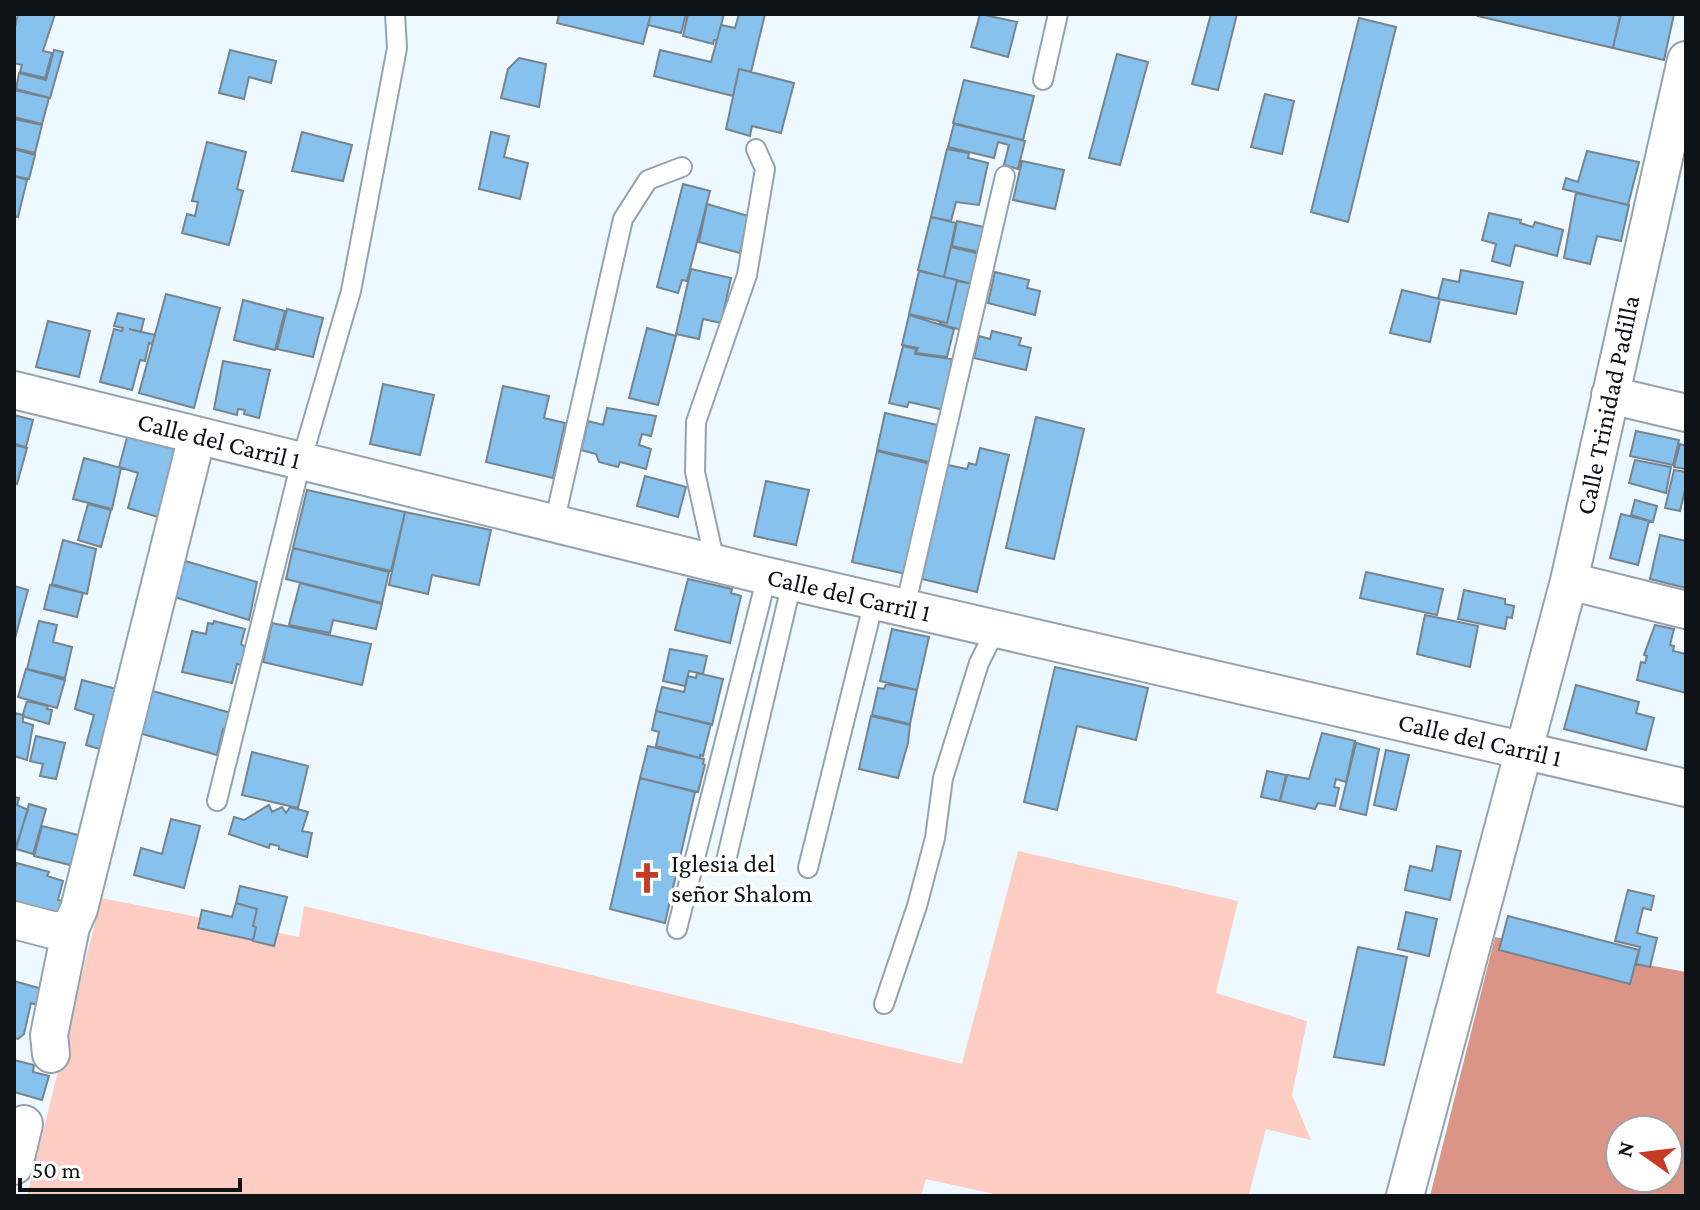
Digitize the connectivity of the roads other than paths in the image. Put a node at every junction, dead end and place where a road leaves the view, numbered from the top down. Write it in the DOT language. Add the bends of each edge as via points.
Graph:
graph roads {
  1 [pos="395,14"];
  2 [pos="1058,14"];
  3 [pos="1686,60"];
  4 [pos="1043,80"];
  5 [pos="756,149"];
  6 [pos="682,167"];
  7 [pos="1005,176"];
  8 [pos="14,390"];
  9 [pos="1610,395"];
  10 [pos="1686,413"];
  11 [pos="197,436"];
  12 [pos="301,462"];
  13 [pos="554,524"];
  14 [pos="715,563"];
  15 [pos="779,579"];
  16 [pos="1569,581"];
  17 [pos="890,605"];
  18 [pos="1686,610"];
  19 [pos="996,629"];
  20 [pos="1524,749"];
  21 [pos="1686,788"];
  22 [pos="217,801"];
  23 [pos="726,861"];
  24 [pos="808,868"];
  25 [pos="14,920"];
  26 [pos="71,927"];
  27 [pos="677,929"];
  28 [pos="884,1004"];
  29 [pos="51,1054"];
  30 [pos="24,1124"];
  31 [pos="14,1166"];
  32 [pos="1405,1196"];
  1 -- 12 [label="lane" via="397,48 351,291"];
  2 -- 4 [label="lane"];
  3 -- 9 [label="street, Calle Trinidad Padilla"];
  5 -- 14 [label="lane" via="765,169 747,275 696,422 695,472"];
  6 -- 13 [label="lane" via="648,180 623,219"];
  7 -- 17 [label="lane"];
  8 -- 11 [label="street, Calle del Carril 1"];
  9 -- 10 [label="street"];
  9 -- 16 [label="street, Calle Trinidad Padilla"];
  11 -- 12 [label="street, Calle del Carril 1"];
  11 -- 26 [label="street"];
  12 -- 13 [label="street, Calle del Carril 1"];
  12 -- 22 [label="lane"];
  13 -- 14 [label="street, Calle del Carril 1"];
  14 -- 15 [label="street, Calle del Carril 1"];
  15 -- 17 [label="street, Calle del Carril 1"];
  15 -- 23 [label="lane"];
  15 -- 27 [label="lane"];
  16 -- 18 [label="street"];
  16 -- 20 [label="street, Calle Trinidad Padilla"];
  17 -- 19 [label="street, Calle del Carril 1"];
  17 -- 24 [label="lane"];
  19 -- 20 [label="street, Calle del Carril 1"];
  19 -- 28 [label="lane" via="979,663 943,778 935,838"];
  20 -- 21 [label="street, Calle del Carril 1"];
  20 -- 32 [label="street, Calle Trinidad Padilla"];
  25 -- 26 [label="street" via="56,931"];
  26 -- 29 [label="street" via="49,1035"];
  30 -- 31 [label="street"];
}
